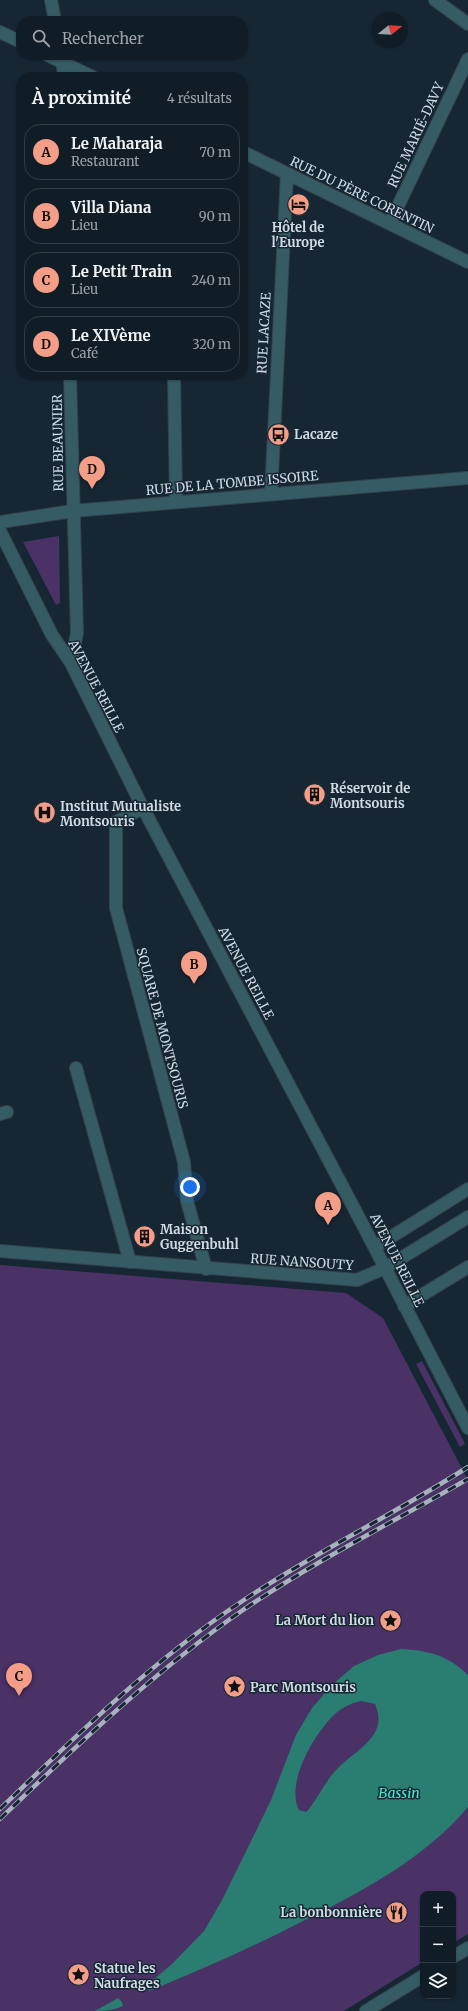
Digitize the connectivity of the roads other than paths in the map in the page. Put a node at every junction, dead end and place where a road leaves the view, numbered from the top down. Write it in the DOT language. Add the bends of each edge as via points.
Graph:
graph roads {
  1 [pos="51,0"];
  2 [pos="435,0"];
  3 [pos="54,16"];
  4 [pos="468,24"];
  5 [pos="0,32"];
  6 [pos="16,40"];
  7 [pos="468,59"];
  8 [pos="62,60"];
  9 [pos="64,60"];
  10 [pos="63,72"];
  11 [pos="84,72"];
  12 [pos="248,154"];
  13 [pos="287,174"];
  14 [pos="390,223"];
  15 [pos="468,262"];
  16 [pos="70,380"];
  17 [pos="174,380"];
  18 [pos="468,478"];
  19 [pos="271,494"];
  20 [pos="176,502"];
  21 [pos="74,511"];
  22 [pos="0,522"];
  23 [pos="0,531"];
  24 [pos="71,663"];
  25 [pos="143,808"];
  26 [pos="76,1068"];
  27 [pos="468,1189"];
  28 [pos="468,1217"];
  29 [pos="374,1247"];
  30 [pos="0,1251"];
  31 [pos="130,1262"];
  32 [pos="468,1267"];
  33 [pos="385,1268"];
  34 [pos="206,1269"];
  35 [pos="404,1306"];
  36 [pos="468,1428"];
  37 [pos="468,1948"];
  38 [pos="456,1955"];
  39 [pos="420,1978"];
  40 [pos="366,2011"];
  1 -- 3 [label="street"];
  2 -- 4 [label="street"];
  5 -- 6 [label="street"];
  7 -- 14 [label="street, RUE MARIÉ-DAVY"];
  8 -- 10 [label="street"];
  9 -- 11 [label="street"];
  12 -- 13 [label="street, RUE DU PÈRE CORENTIN"];
  13 -- 14 [label="street, RUE DU PÈRE CORENTIN"];
  13 -- 19 [label="street, RUE LACAZE"];
  14 -- 15 [label="street, RUE DU PÈRE CORENTIN"];
  16 -- 21 [label="street, RUE BEAUNIER"];
  17 -- 20 [label="street"];
  18 -- 19 [label="street, RUE DE LA TOMBE ISSOIRE"];
  19 -- 20 [label="street, RUE DE LA TOMBE ISSOIRE"];
  20 -- 21 [label="street, RUE DE LA TOMBE ISSOIRE"];
  21 -- 22 [label="street, RUE DE LA TOMBE ISSOIRE"];
  21 -- 24 [label="street, RUE BEAUNIER" via="77,633"];
  23 -- 24 [label="street, AVENUE REILLE" via="52,634"];
  24 -- 25 [label="street, AVENUE REILLE"];
  25 -- 29 [label="street, AVENUE REILLE"];
  25 -- 34 [label="street, SQUARE DE MONTSOURIS" via="116,822 116,908 184,1162 187,1201"];
  26 -- 31 [label="street"];
  27 -- 29 [label="street"];
  28 -- 33 [label="street, RUE NANSOUTY"];
  29 -- 33 [label="street, AVENUE REILLE"];
  30 -- 31 [label="street, RUE NANSOUTY"];
  31 -- 34 [label="street, RUE NANSOUTY"];
  32 -- 35 [label="street"];
  33 -- 34 [label="street, RUE NANSOUTY" via="357,1280"];
  33 -- 35 [label="street, AVENUE REILLE"];
  35 -- 36 [label="street, AVENUE REILLE"];
  37 -- 38 [label="street"];
  39 -- 40 [label="street"];
}
